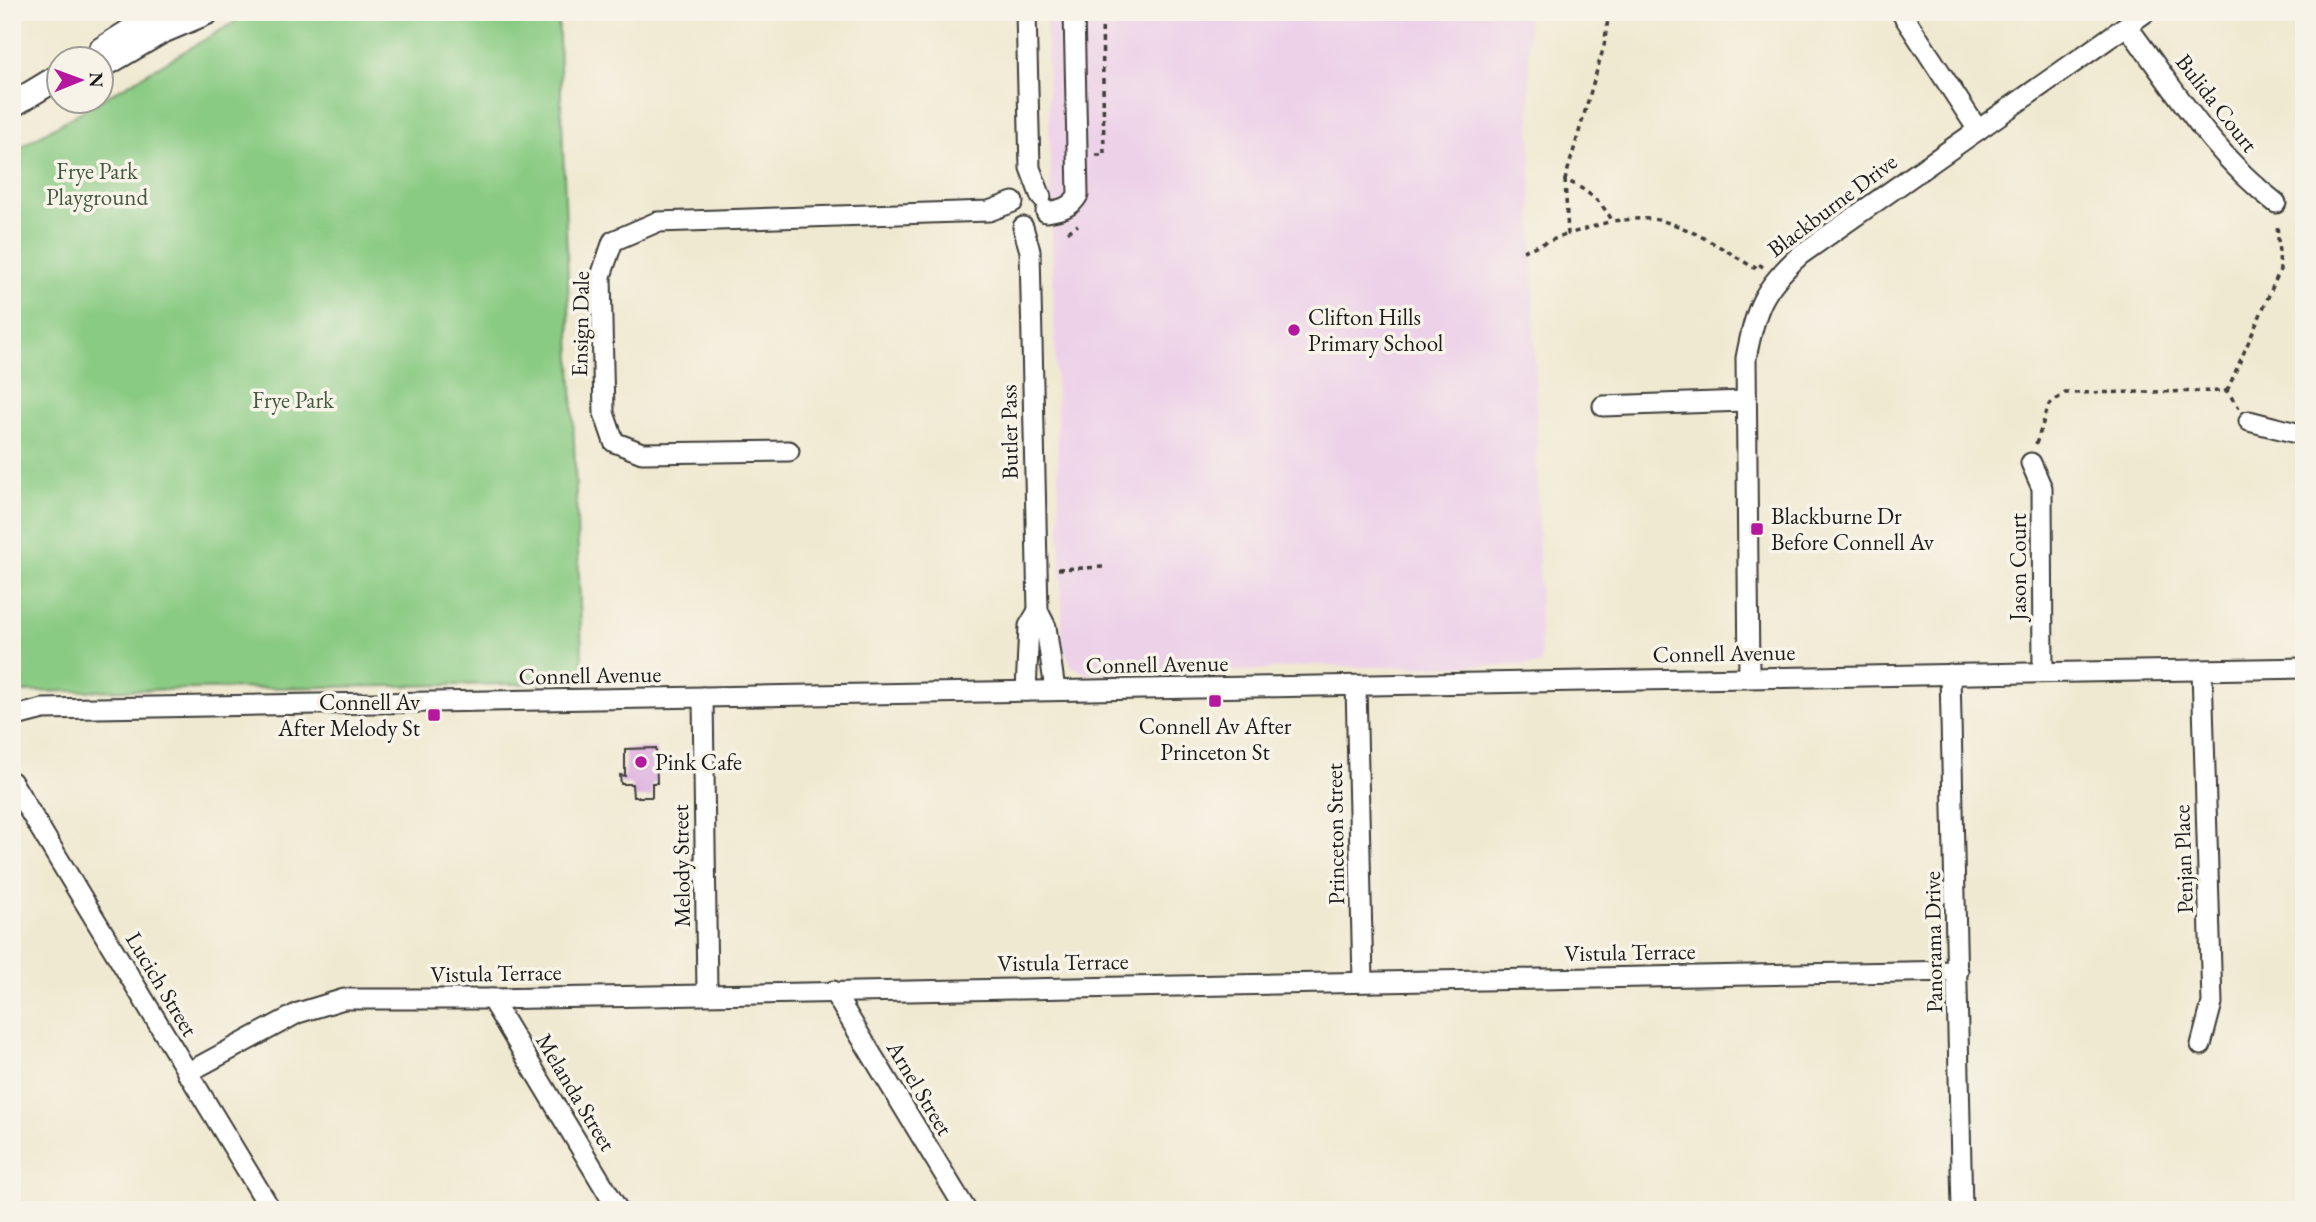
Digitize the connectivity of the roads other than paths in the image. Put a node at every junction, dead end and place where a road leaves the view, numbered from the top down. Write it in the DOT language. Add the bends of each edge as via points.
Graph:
graph roads {
  1 [pos="161,12"];
  2 [pos="208,12"];
  3 [pos="1026,12"];
  4 [pos="1074,12"];
  5 [pos="1900,12"];
  6 [pos="2147,12"];
  7 [pos="2126,26"];
  8 [pos="106,46"];
  9 [pos="116,58"];
  10 [pos="46,84"];
  11 [pos="46,100"];
  12 [pos="12,105"];
  13 [pos="12,120"];
  14 [pos="1978,130"];
  15 [pos="1030,168"];
  16 [pos="1014,200"];
  17 [pos="2276,203"];
  18 [pos="989,211"];
  19 [pos="1033,217"];
  20 [pos="1744,401"];
  21 [pos="1603,406"];
  22 [pos="2249,421"];
  23 [pos="2304,435"];
  24 [pos="789,451"];
  25 [pos="2031,463"];
  26 [pos="1038,611"];
  27 [pos="2304,668"];
  28 [pos="2202,670"];
  29 [pos="2043,672"];
  30 [pos="1951,674"];
  31 [pos="1749,676"];
  32 [pos="1356,686"];
  33 [pos="1055,690"];
  34 [pos="1026,691"];
  35 [pos="703,697"];
  36 [pos="12,717"];
  37 [pos="12,782"];
  38 [pos="1958,971"];
  39 [pos="1363,981"];
  40 [pos="833,991"];
  41 [pos="707,992"];
  42 [pos="491,999"];
  43 [pos="2201,1045"];
  44 [pos="187,1073"];
  45 [pos="270,1210"];
  46 [pos="618,1210"];
  47 [pos="966,1210"];
  48 [pos="1962,1210"];
  1 -- 8 [label="main road"];
  2 -- 9 [label="main road" via="162,31"];
  3 -- 15 [label="street"];
  4 -- 19 [label="street" via="1078,195 1063,209"];
  5 -- 14 [label="street"];
  6 -- 7 [label="street, Blackburne Drive"];
  7 -- 14 [label="street, Blackburne Drive"];
  7 -- 17 [label="street, Bulida Court" via="2217,149"];
  10 -- 12 [label="main road"];
  11 -- 13 [label="main road"];
  14 -- 20 [label="street, Blackburne Drive" via="1800,255 1773,281 1755,314"];
  15 -- 16 [label="street"];
  15 -- 19 [label="street"];
  16 -- 18 [label="street, Ensign Dale"];
  16 -- 19 [label="street" via="1011,215"];
  16 -- 19 [label="street, Ensign Dale" via="1032,192"];
  18 -- 19 [label="street, Ensign Dale"];
  18 -- 24 [label="street, Ensign Dale" via="657,222 613,241 601,276 604,413 614,442 642,453"];
  19 -- 26 [label="street, Butler Pass"];
  20 -- 21 [label="street"];
  20 -- 31 [label="street, Blackburne Drive"];
  22 -- 23 [label="street"];
  25 -- 29 [label="street, Jason Court" via="2042,488"];
  26 -- 33 [label="street, Butler Pass" via="1046,627"];
  26 -- 34 [label="street, Butler Pass" via="1029,626"];
  27 -- 28 [label="street, Connell Avenue"];
  28 -- 29 [label="street, Connell Avenue"];
  28 -- 43 [label="street, Penjan Place" via="2213,1003"];
  29 -- 30 [label="street, Connell Avenue"];
  30 -- 31 [label="street, Connell Avenue"];
  30 -- 38 [label="street, Panorama Drive"];
  31 -- 32 [label="street, Connell Avenue"];
  32 -- 33 [label="street, Connell Avenue"];
  32 -- 39 [label="street, Princeton Street"];
  33 -- 34 [label="street, Connell Avenue"];
  34 -- 35 [label="street, Connell Avenue"];
  35 -- 36 [label="street, Connell Avenue" via="43,709"];
  35 -- 41 [label="street, Melody Street"];
  37 -- 44 [label="street, Lucich Street"];
  38 -- 39 [label="street, Vistula Terrace"];
  38 -- 48 [label="street, Panorama Drive"];
  39 -- 40 [label="street, Vistula Terrace"];
  40 -- 41 [label="street, Vistula Terrace"];
  40 -- 47 [label="street, Arnel Street"];
  41 -- 42 [label="street, Vistula Terrace"];
  42 -- 44 [label="street, Vistula Terrace" via="344,999 298,1013"];
  42 -- 46 [label="street, Melanda Street"];
  44 -- 45 [label="street, Lucich Street"];
}
